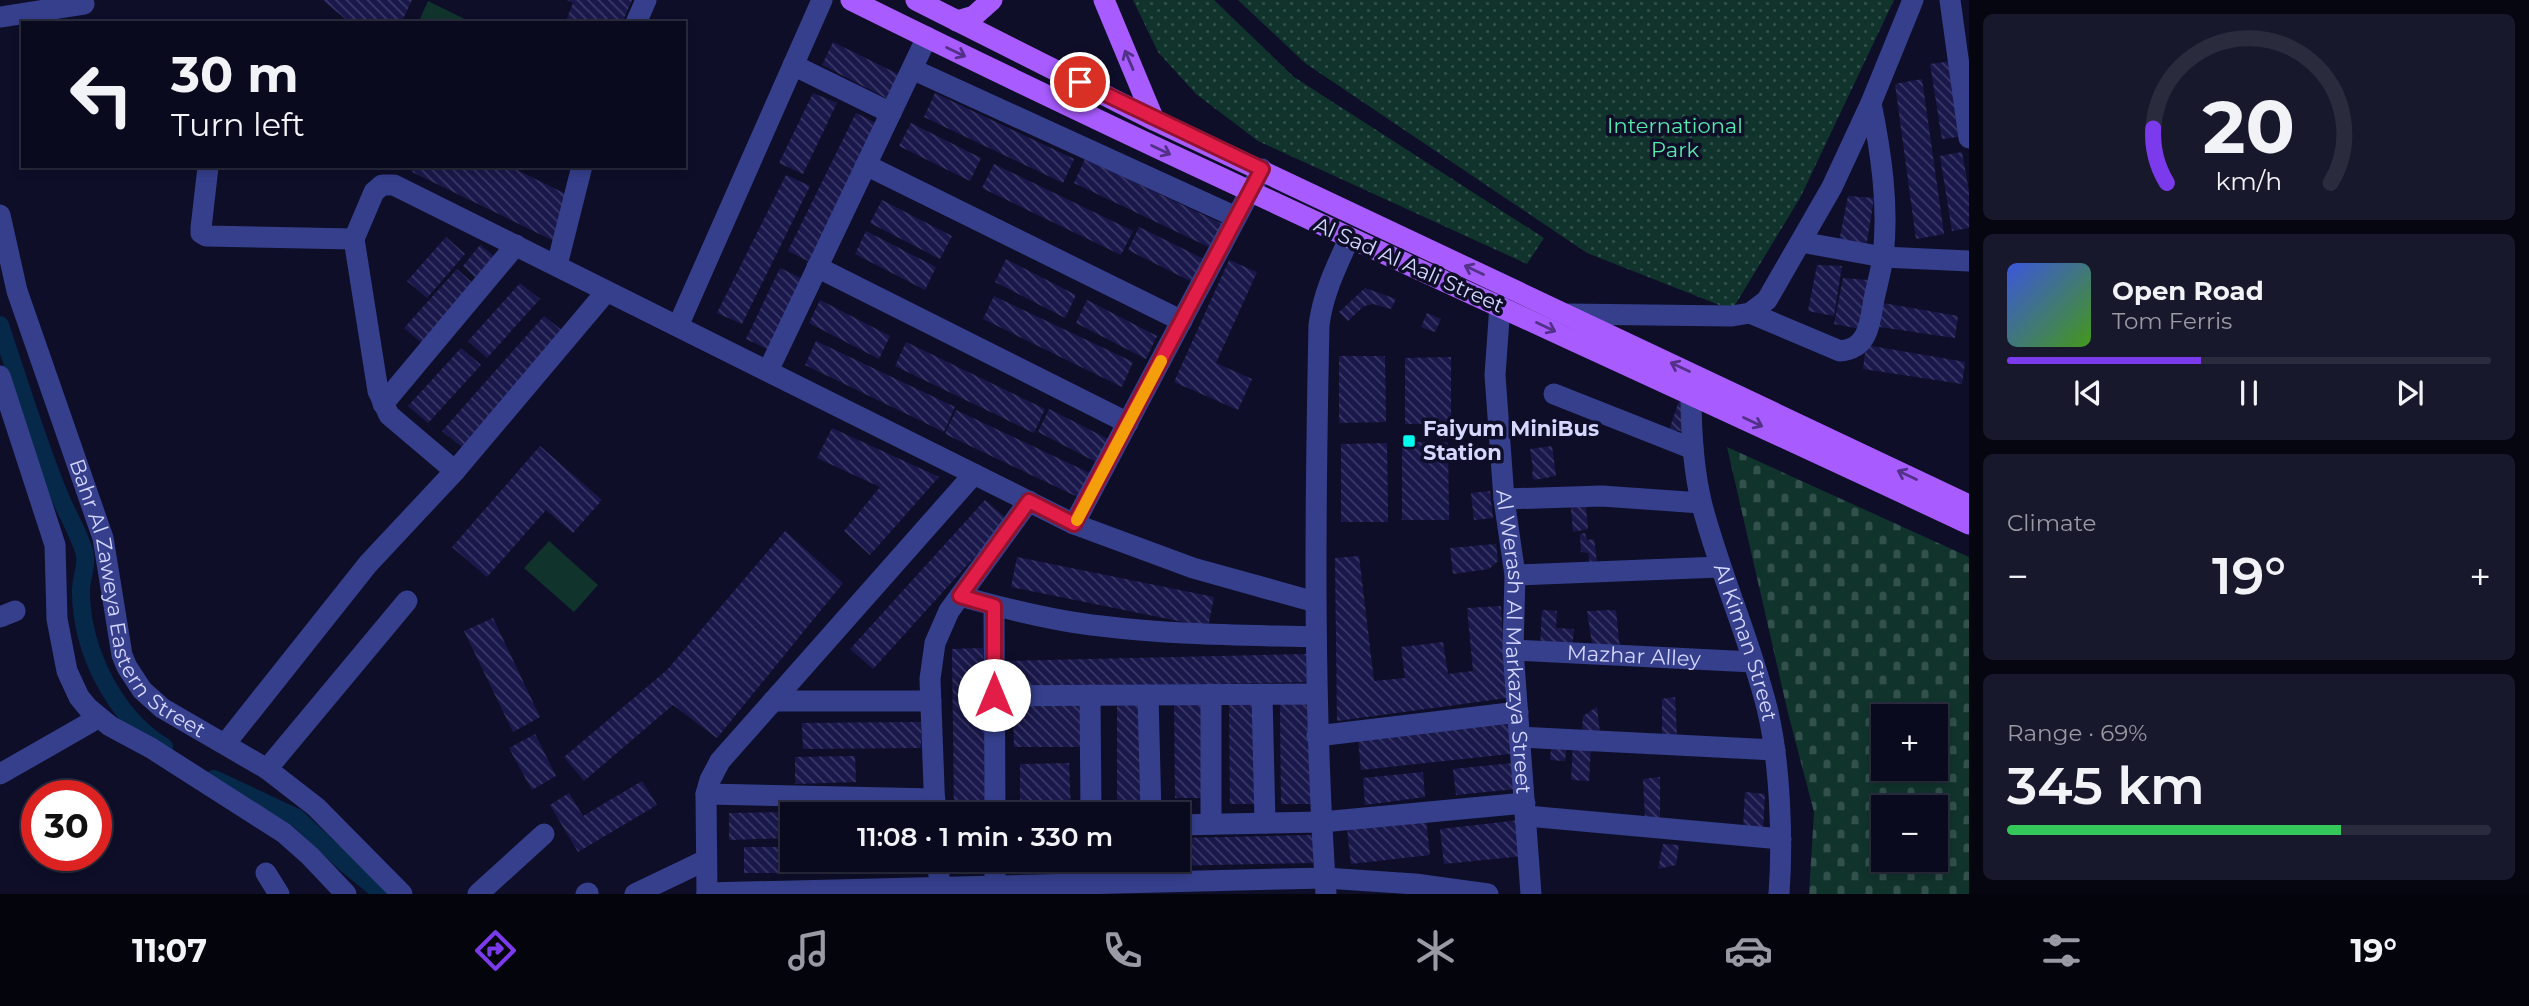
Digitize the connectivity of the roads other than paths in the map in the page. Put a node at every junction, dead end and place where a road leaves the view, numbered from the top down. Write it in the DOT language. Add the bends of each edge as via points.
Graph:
graph roads {
  1 [pos="646,0"];
  2 [pos="822,0"];
  3 [pos="851,0"];
  4 [pos="916,0"];
  5 [pos="992,0"];
  6 [pos="1104,0"];
  7 [pos="1913,0"];
  8 [pos="1950,0"];
  9 [pos="84,4"];
  10 [pos="0,17"];
  11 [pos="637,21"];
  12 [pos="957,21"];
  13 [pos="927,37"];
  14 [pos="793,65"];
  15 [pos="912,69"];
  16 [pos="1871,103"];
  17 [pos="891,113"];
  18 [pos="1154,120"];
  19 [pos="1969,138"];
  20 [pos="866,165"];
  21 [pos="208,168"];
  22 [pos="581,168"];
  23 [pos="1262,169"];
  24 [pos="1250,192"];
  25 [pos="1315,194"];
  26 [pos="0,215"];
  27 [pos="1236,217"];
  28 [pos="1303,218"];
  29 [pos="354,239"];
  30 [pos="1349,239"];
  31 [pos="1801,242"];
  32 [pos="516,245"];
  33 [pos="1883,257"];
  34 [pos="1969,261"];
  35 [pos="557,265"];
  36 [pos="817,267"];
  37 [pos="606,292"];
  38 [pos="1500,306"];
  39 [pos="1750,313"];
  40 [pos="1568,314"];
  41 [pos="1182,321"];
  42 [pos="678,326"];
  43 [pos="768,371"];
  44 [pos="0,376"];
  45 [pos="1554,394"];
  46 [pos="1691,394"];
  47 [pos="383,404"];
  48 [pos="1128,423"];
  49 [pos="1693,449"];
  50 [pos="455,471"];
  51 [pos="974,474"];
  52 [pos="1504,499"];
  53 [pos="1029,501"];
  54 [pos="1701,503"];
  55 [pos="1969,505"];
  56 [pos="1074,524"];
  57 [pos="1969,524"];
  58 [pos="1720,568"];
  59 [pos="1515,575"];
  60 [pos="960,596"];
  61 [pos="407,601"];
  62 [pos="1315,602"];
  63 [pos="994,606"];
  64 [pos="1316,637"];
  65 [pos="1513,650"];
  66 [pos="1753,662"];
  67 [pos="1211,694"];
  68 [pos="1262,694"];
  69 [pos="1317,694"];
  70 [pos="994,695"];
  71 [pos="1090,695"];
  72 [pos="1148,695"];
  73 [pos="773,701"];
  74 [pos="930,701"];
  75 [pos="1518,712"];
  76 [pos="98,718"];
  77 [pos="1317,736"];
  78 [pos="1520,737"];
  79 [pos="225,744"];
  80 [pos="1774,750"];
  81 [pos="267,769"];
  82 [pos="0,774"];
  83 [pos="706,794"];
  84 [pos="859,802"];
  85 [pos="935,802"];
  86 [pos="995,802"];
  87 [pos="1091,802"];
  88 [pos="1150,802"];
  89 [pos="1526,809"];
  90 [pos="1322,822"];
  91 [pos="1265,823"];
  92 [pos="1211,824"];
  93 [pos="1190,825"];
  94 [pos="544,834"];
  95 [pos="1781,839"];
  96 [pos="706,860"];
  97 [pos="939,872"];
  98 [pos="995,872"];
  99 [pos="266,873"];
  100 [pos="995,885"];
  101 [pos="1325,886"];
  102 [pos="1414,889"];
  103 [pos="940,890"];
  104 [pos="279,894"];
  105 [pos="346,894"];
  106 [pos="401,894"];
  107 [pos="478,894"];
  108 [pos="635,894"];
  109 [pos="707,894"];
  110 [pos="1488,894"];
  111 [pos="1531,894"];
  112 [pos="1779,894"];
  1 -- 11 [label="street"];
  2 -- 14 [label="street"];
  3 -- 13 [label="main road, Al Sad Al Aali Street"];
  4 -- 12 [label="main road, Al Sad Al Aali Street"];
  5 -- 12 [label="main road" via="974,16"];
  18 -- 6 [label="main road, one-way"];
  7 -- 16 [label="street"];
  8 -- 19 [label="street"];
  9 -- 10 [label="street"];
  12 -- 18 [label="main road, Al Sad Al Aali Street"];
  13 -- 15 [label="street"];
  13 -- 24 [label="main road, Al Sad Al Aali Street, one-way"];
  14 -- 17 [label="street"];
  14 -- 42 [label="street"];
  15 -- 17 [label="street"];
  15 -- 27 [label="street"];
  16 -- 31 [label="street"];
  16 -- 33 [label="street" via="1882,174"];
  17 -- 20 [label="street"];
  18 -- 23 [label="main road, Al Sad Al Aali Street"];
  20 -- 36 [label="street"];
  20 -- 41 [label="street"];
  21 -- 29 [label="street" via="201,228 206,236"];
  22 -- 35 [label="street"];
  23 -- 24 [label="street"];
  23 -- 25 [label="main road, Al Sad Al Aali Street"];
  24 -- 27 [label="street"];
  24 -- 28 [label="main road, Al Sad Al Aali Street"];
  25 -- 28 [label="main road"];
  40 -- 25 [label="main road, Al Sad Al Aali Street, one-way"];
  26 -- 79 [label="street, Bahr Al Zaweya Eastern Street" via="17,291 103,538 118,642 127,667 152,700"];
  27 -- 41 [label="street"];
  28 -- 30 [label="main road, Al Sad Al Aali Street"];
  29 -- 32 [label="street" via="374,192 382,185 394,185"];
  29 -- 47 [label="street" via="377,391"];
  30 -- 38 [label="main road, Al Sad Al Aali Street"];
  30 -- 62 [label="street" via="1330,280 1319,325"];
  31 -- 33 [label="street"];
  31 -- 39 [label="street" via="1767,300"];
  32 -- 35 [label="street"];
  32 -- 47 [label="street"];
  33 -- 34 [label="street"];
  33 -- 39 [label="street" via="1866,336 1848,351 1832,350"];
  35 -- 37 [label="street"];
  36 -- 43 [label="street"];
  36 -- 48 [label="street"];
  37 -- 42 [label="street"];
  37 -- 50 [label="street"];
  38 -- 46 [label="main road, Al Sad Al Aali Street, one-way"];
  38 -- 52 [label="street, Al Werash Al Markazya Street" via="1495,375"];
  39 -- 40 [label="street"];
  55 -- 40 [label="main road, Al Sad Al Aali Street, one-way"];
  41 -- 48 [label="street"];
  42 -- 43 [label="street"];
  43 -- 51 [label="street"];
  44 -- 76 [label="street" via="55,545 56,609 67,671 79,697"];
  45 -- 49 [label="street"];
  46 -- 49 [label="street, Al Kiman Street"];
  46 -- 57 [label="main road, Al Sad Al Aali Street, one-way"];
  47 -- 50 [label="street" via="389,415"];
  48 -- 56 [label="street"];
  49 -- 54 [label="street, Al Kiman Street"];
  50 -- 79 [label="street" via="368,564"];
  51 -- 53 [label="street"];
  51 -- 73 [label="street"];
  52 -- 54 [label="street" via="1602,496"];
  52 -- 59 [label="street, Al Werash Al Markazya Street"];
  53 -- 56 [label="street"];
  53 -- 60 [label="street"];
  54 -- 58 [label="street, Al Kiman Street"];
  56 -- 62 [label="street" via="1193,568"];
  58 -- 59 [label="street"];
  58 -- 66 [label="street, Al Kiman Street"];
  59 -- 65 [label="street, Al Werash Al Markazya Street"];
  60 -- 63 [label="street"];
  60 -- 74 [label="street" via="935,643"];
  61 -- 81 [label="street"];
  62 -- 64 [label="street"];
  63 -- 64 [label="street" via="1112,628"];
  63 -- 70 [label="street"];
  64 -- 69 [label="street"];
  65 -- 66 [label="street, Mazhar Alley"];
  65 -- 75 [label="street, Al Werash Al Markazya Street"];
  66 -- 80 [label="street, Al Kiman Street"];
  67 -- 68 [label="street"];
  67 -- 72 [label="street"];
  67 -- 92 [label="street"];
  68 -- 69 [label="street"];
  68 -- 91 [label="street"];
  69 -- 77 [label="street"];
  70 -- 71 [label="street"];
  70 -- 86 [label="street"];
  71 -- 72 [label="street"];
  71 -- 87 [label="street"];
  72 -- 88 [label="street"];
  73 -- 74 [label="street"];
  73 -- 83 [label="street" via="720,761"];
  74 -- 85 [label="street"];
  75 -- 77 [label="street"];
  75 -- 78 [label="street, Al Werash Al Markazya Street"];
  76 -- 82 [label="street"];
  76 -- 105 [label="street" via="284,833"];
  77 -- 90 [label="street"];
  78 -- 80 [label="street"];
  78 -- 89 [label="street, Al Werash Al Markazya Street"];
  79 -- 81 [label="street, Bahr Al Zaweya Eastern Street"];
  80 -- 95 [label="street, Al Kiman Street"];
  81 -- 106 [label="street, Bahr Al Zaweya Eastern Street" via="316,807"];
  83 -- 84 [label="street"];
  83 -- 96 [label="street"];
  89 -- 90 [label="street"];
  89 -- 95 [label="street"];
  89 -- 111 [label="street, Al Werash Al Markazya Street"];
  90 -- 91 [label="street"];
  90 -- 101 [label="street"];
  91 -- 92 [label="street"];
  92 -- 93 [label="street"];
  94 -- 107 [label="street"];
  95 -- 112 [label="street, Al Kiman Street"];
  96 -- 108 [label="street"];
  96 -- 109 [label="street"];
  97 -- 103 [label="street"];
  98 -- 100 [label="street"];
  99 -- 104 [label="street"];
  100 -- 101 [label="street"];
  100 -- 103 [label="street"];
  101 -- 102 [label="street"];
  102 -- 110 [label="street"];
  103 -- 109 [label="street"];
}
